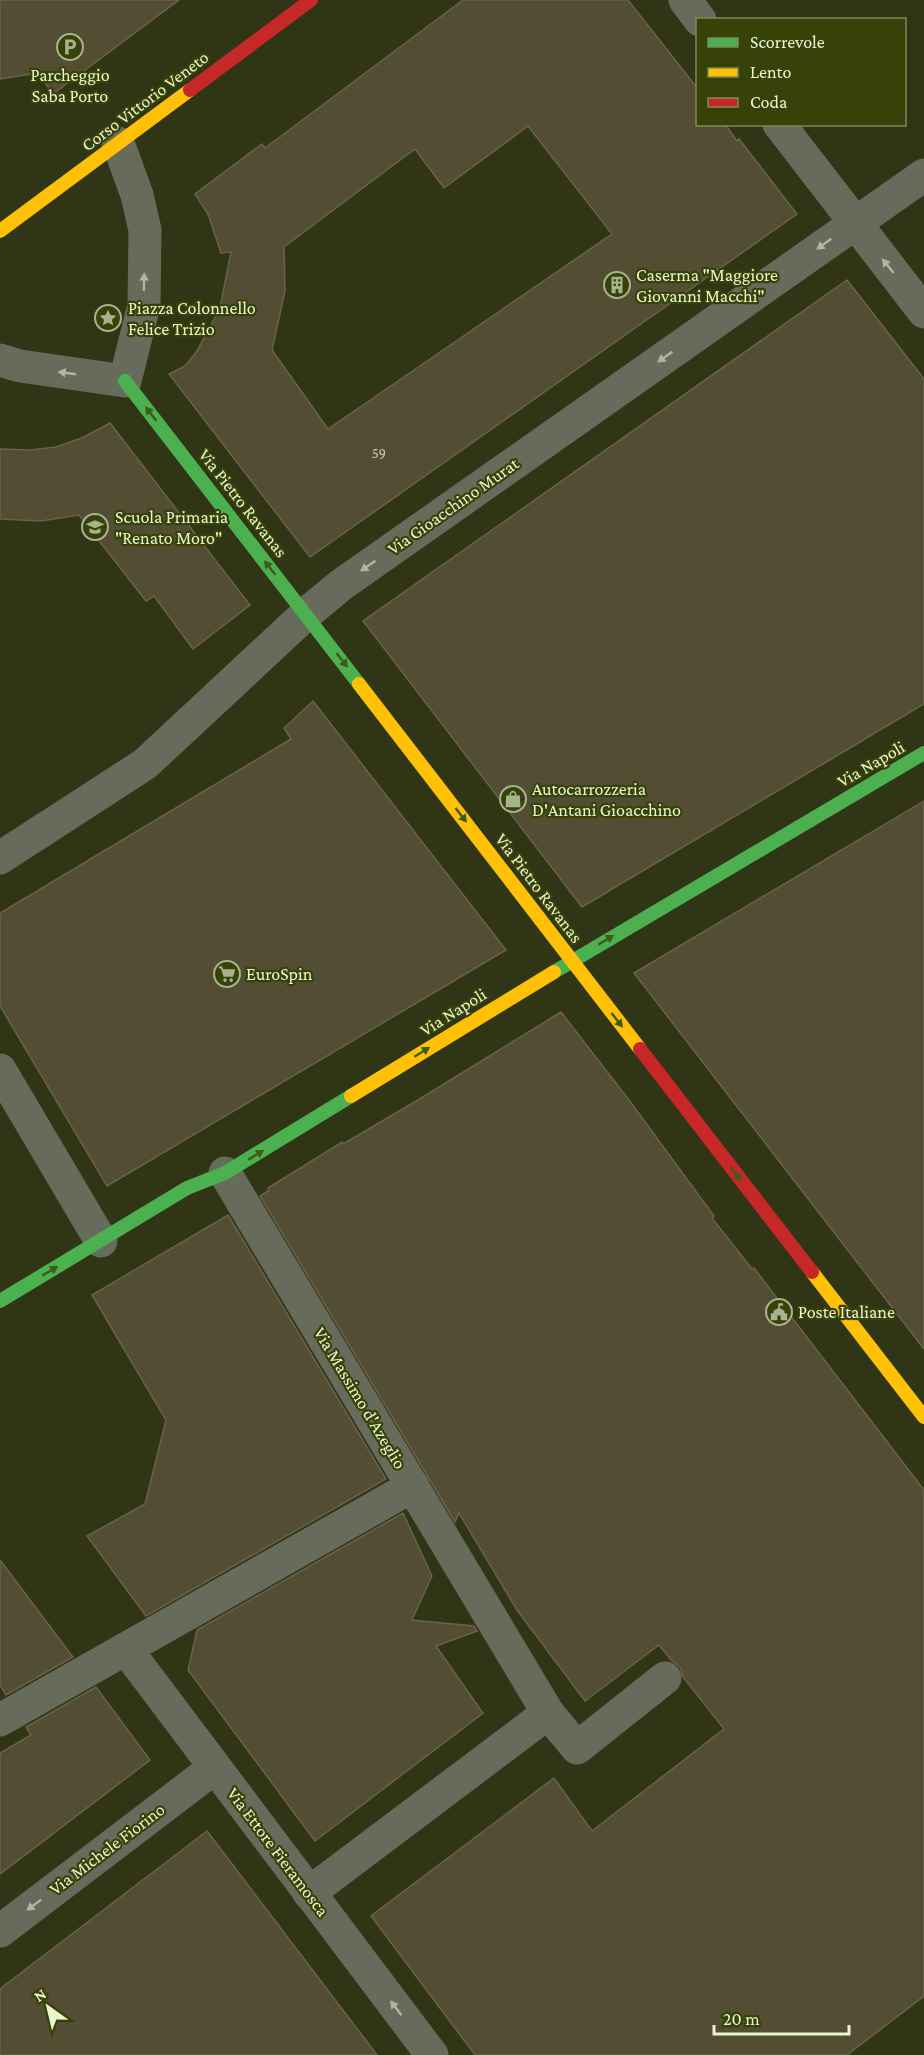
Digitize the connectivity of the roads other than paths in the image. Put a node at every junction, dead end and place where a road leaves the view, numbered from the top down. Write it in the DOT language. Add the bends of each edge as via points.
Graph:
graph roads {
  1 [pos="311,0"];
  2 [pos="685,0"];
  3 [pos="698,18"];
  4 [pos="781,126"];
  5 [pos="118,143"];
  6 [pos="924,175"];
  7 [pos="854,223"];
  8 [pos="0,231"];
  9 [pos="924,312"];
  10 [pos="0,360"];
  11 [pos="125,381"];
  12 [pos="306,614"];
  13 [pos="924,753"];
  14 [pos="0,858"];
  15 [pos="572,961"];
  16 [pos="0,1070"];
  17 [pos="225,1173"];
  18 [pos="101,1241"];
  19 [pos="0,1301"];
  20 [pos="924,1417"];
  21 [pos="413,1486"];
  22 [pos="126,1649"];
  23 [pos="665,1678"];
  24 [pos="548,1713"];
  25 [pos="0,1720"];
  26 [pos="214,1768"];
  27 [pos="309,1893"];
  28 [pos="0,1931"];
  29 [pos="432,2055"];
  1 -- 5 [label="street, Corso Vittorio Veneto"];
  2 -- 3 [label="street"];
  4 -- 7 [label="street"];
  5 -- 8 [label="street, Corso Vittorio Veneto"];
  11 -- 5 [label="street, one-way" via="144,305 145,230"];
  6 -- 7 [label="street, Via Gioacchino Murat"];
  9 -- 7 [label="street, one-way"];
  7 -- 12 [label="street, Via Gioacchino Murat, one-way" via="341,585"];
  11 -- 10 [label="street, one-way"];
  12 -- 11 [label="street, Via Pietro Ravanas, one-way"];
  12 -- 14 [label="street, Via Gioacchino Murat" via="145,764"];
  12 -- 15 [label="street, Via Pietro Ravanas, one-way"];
  15 -- 13 [label="street, Via Napoli, one-way"];
  17 -- 15 [label="street, Via Napoli, one-way"];
  15 -- 20 [label="street, Via Pietro Ravanas, one-way"];
  16 -- 18 [label="street"];
  17 -- 18 [label="street, Via Napoli" via="187,1188"];
  17 -- 21 [label="street, Via Massimo d'Azeglio"];
  19 -- 18 [label="street, Via Napoli, one-way"];
  21 -- 22 [label="street"];
  21 -- 24 [label="street, Via Massimo d'Azeglio"];
  22 -- 25 [label="street"];
  22 -- 26 [label="street, Via Ettore Fieramosca"];
  23 -- 24 [label="street, Via Massimo d'Azeglio" via="577,1748"];
  24 -- 27 [label="street"];
  26 -- 27 [label="street, Via Ettore Fieramosca"];
  26 -- 28 [label="street, Via Michele Fiorino, one-way"];
  29 -- 27 [label="street, Via Ettore Fieramosca, one-way"];
}
